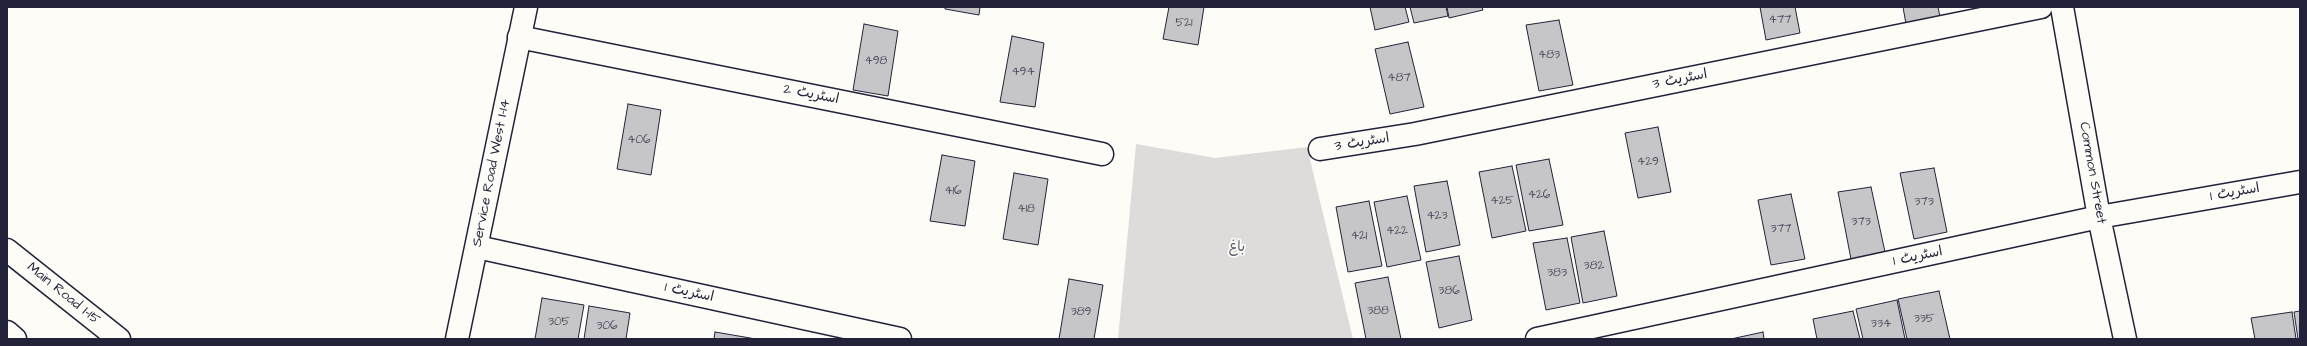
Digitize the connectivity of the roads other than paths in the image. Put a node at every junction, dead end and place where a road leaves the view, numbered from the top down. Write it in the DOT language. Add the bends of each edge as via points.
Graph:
graph roads {
  1 [pos="526,7"];
  2 [pos="2040,7"];
  3 [pos="2062,7"];
  4 [pos="519,37"];
  5 [pos="1320,149"];
  6 [pos="1102,154"];
  7 [pos="2300,182"];
  8 [pos="2099,217"];
  9 [pos="477,247"];
  10 [pos="7,250"];
  11 [pos="7,332"];
  12 [pos="16,339"];
  13 [pos="119,339"];
  14 [pos="456,339"];
  15 [pos="900,339"];
  16 [pos="1537,339"];
  17 [pos="2125,339"];
  1 -- 4 [label="street, Service Road West I-14"];
  2 -- 5 [label="street, اسٹریٹ 3" via="1415,134"];
  3 -- 8 [label="street, Common Street"];
  4 -- 6 [label="street, اسٹریٹ 2"];
  4 -- 9 [label="street, Service Road West I-14"];
  7 -- 8 [label="street, اسٹریٹ 1"];
  8 -- 16 [label="street, اسٹریٹ 1"];
  8 -- 17 [label="street, Common Street"];
  9 -- 14 [label="street, Service Road West I-14"];
  9 -- 15 [label="street, اسٹریٹ 1"];
  10 -- 13 [label="street, Main Road I-15"];
  11 -- 12 [label="street"];
}
